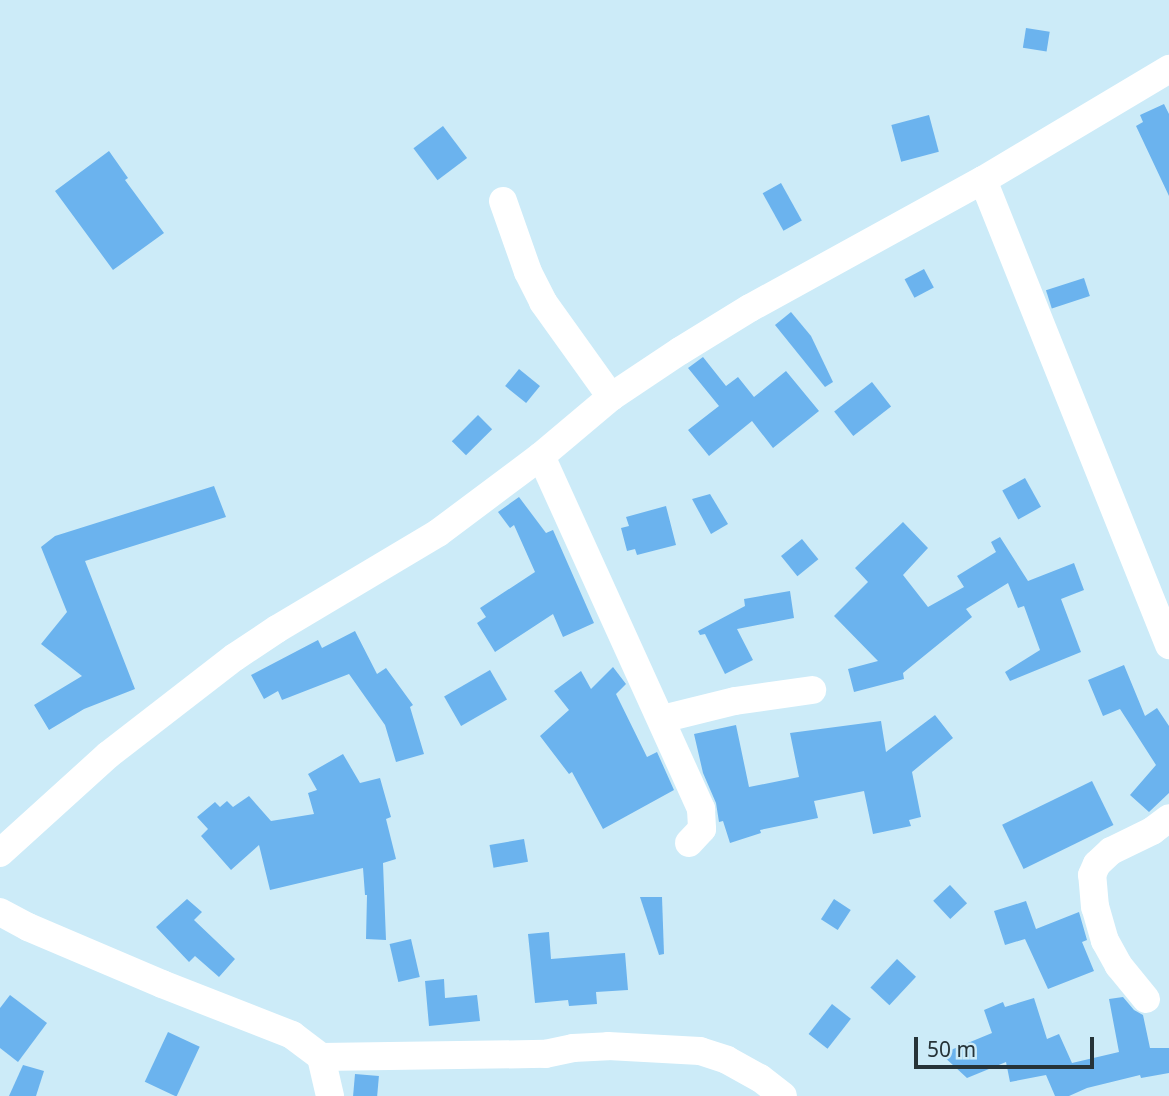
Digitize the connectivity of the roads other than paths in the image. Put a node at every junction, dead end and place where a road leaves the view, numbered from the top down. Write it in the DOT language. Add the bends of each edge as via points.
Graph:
graph roads {
  1 [pos="1169,69"];
  2 [pos="983,180"];
  3 [pos="503,201"];
  4 [pos="611,397"];
  5 [pos="541,456"];
  6 [pos="1169,645"];
  7 [pos="812,690"];
  8 [pos="662,719"];
  9 [pos="1169,818"];
  10 [pos="690,843"];
  11 [pos="0,853"];
  12 [pos="0,912"];
  13 [pos="1146,999"];
  14 [pos="321,1057"];
  15 [pos="330,1096"];
  16 [pos="783,1096"];
  1 -- 2 [label="street"];
  2 -- 4 [label="street" via="750,308"];
  2 -- 6 [label="street"];
  3 -- 4 [label="street" via="543,302"];
  4 -- 5 [label="street"];
  5 -- 8 [label="street"];
  5 -- 11 [label="street" via="438,533 235,657 108,755"];
  7 -- 8 [label="street" via="735,701"];
  8 -- 10 [label="street" via="703,817 702,829"];
  9 -- 13 [label="street" via="1111,851 1092,875 1105,941"];
  12 -- 14 [label="street" via="292,1035"];
  14 -- 15 [label="street"];
  14 -- 16 [label="street" via="545,1054 608,1046 700,1051 760,1077"];
}
